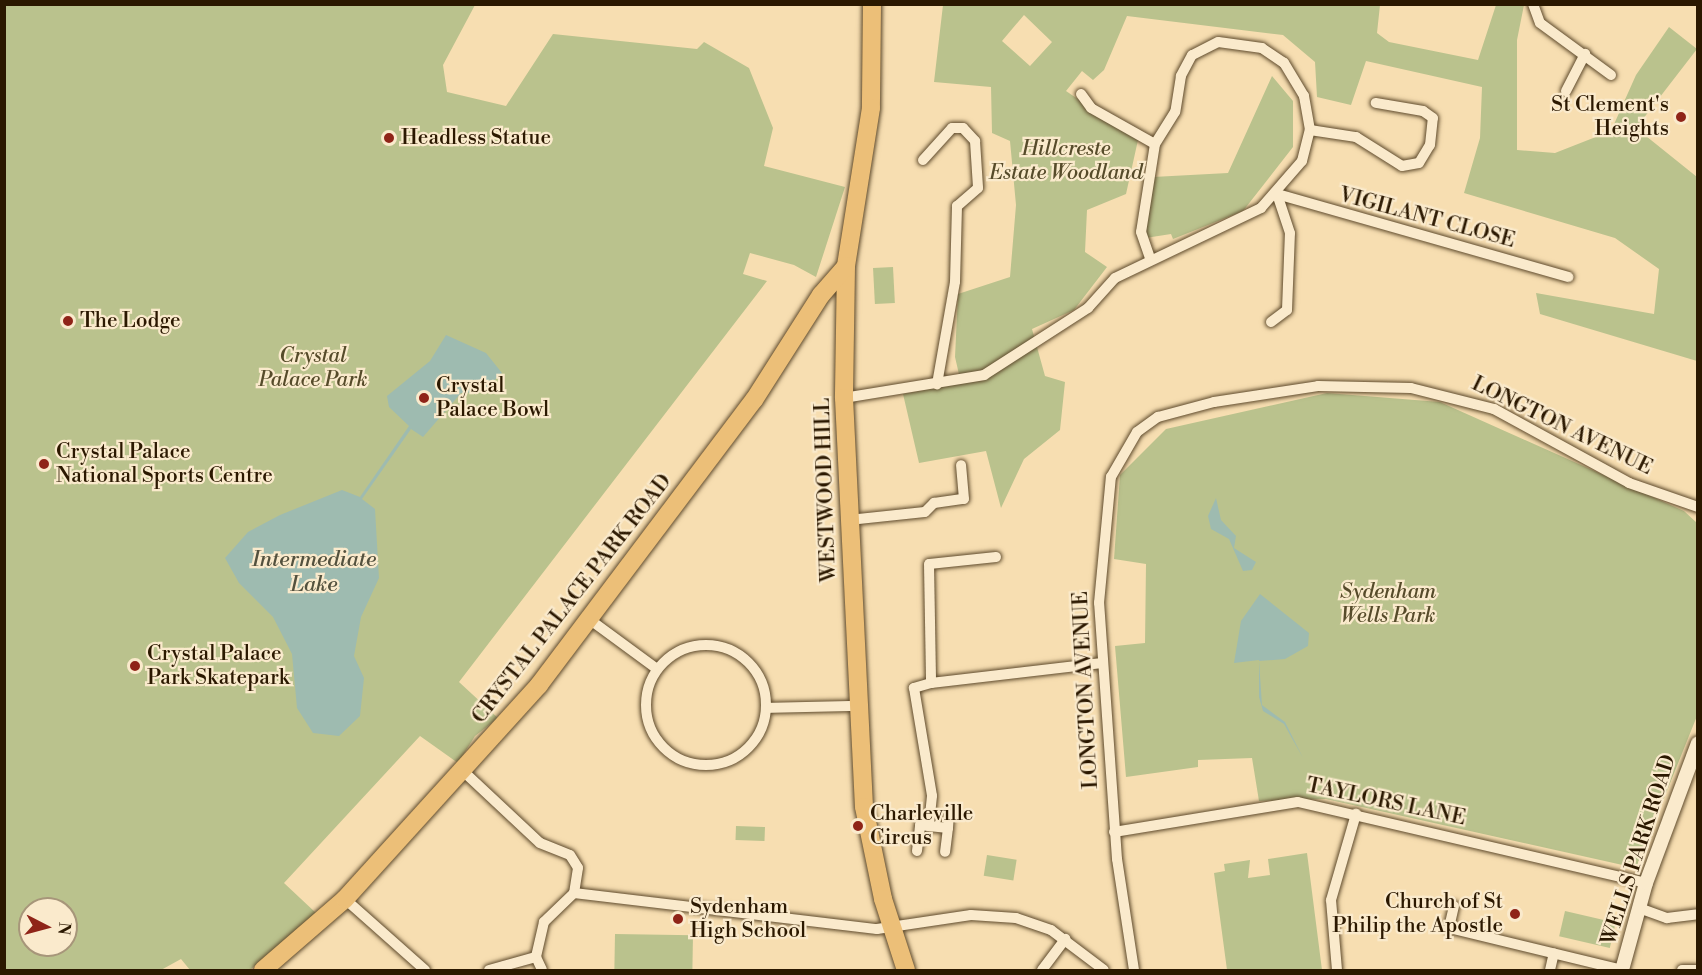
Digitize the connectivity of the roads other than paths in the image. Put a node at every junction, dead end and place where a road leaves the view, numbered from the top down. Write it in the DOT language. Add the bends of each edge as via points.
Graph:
graph roads {
  1 [pos="872,4"];
  2 [pos="1533,4"];
  3 [pos="1585,54"];
  4 [pos="1611,75"];
  5 [pos="1566,91"];
  6 [pos="1081,94"];
  7 [pos="1376,103"];
  8 [pos="1310,130"];
  9 [pos="1155,144"];
  10 [pos="923,160"];
  11 [pos="1277,194"];
  12 [pos="849,244"];
  13 [pos="1150,258"];
  14 [pos="846,266"];
  15 [pos="1568,277"];
  16 [pos="844,301"];
  17 [pos="818,302"];
  18 [pos="1271,322"];
  19 [pos="937,384"];
  20 [pos="844,398"];
  21 [pos="961,465"];
  22 [pos="1698,507"];
  23 [pos="849,520"];
  24 [pos="996,557"];
  25 [pos="590,619"];
  26 [pos="1100,663"];
  27 [pos="657,669"];
  28 [pos="931,683"];
  29 [pos="856,706"];
  30 [pos="767,708"];
  31 [pos="1698,743"];
  32 [pos="463,771"];
  33 [pos="949,814"];
  34 [pos="1356,814"];
  35 [pos="929,826"];
  36 [pos="948,828"];
  37 [pos="1114,831"];
  38 [pos="917,851"];
  39 [pos="945,852"];
  40 [pos="1646,883"];
  41 [pos="574,893"];
  42 [pos="345,899"];
  43 [pos="1454,906"];
  44 [pos="1639,908"];
  45 [pos="1698,914"];
  46 [pos="892,927"];
  47 [pos="1065,939"];
  48 [pos="1554,953"];
  49 [pos="536,957"];
  50 [pos="263,970"];
  51 [pos="425,970"];
  52 [pos="489,970"];
  53 [pos="542,970"];
  54 [pos="906,970"];
  55 [pos="1042,970"];
  56 [pos="1104,970"];
  57 [pos="1134,970"];
  58 [pos="1337,970"];
  59 [pos="1550,970"];
  60 [pos="1622,970"];
  61 [pos="1682,970"];
  62 [pos="1697,970"];
  1 -- 12 [label="main road, WESTWOOD HILL" via="871,108"];
  2 -- 3 [label="street" via="1540,23"];
  3 -- 4 [label="street"];
  3 -- 5 [label="street"];
  6 -- 9 [label="street" via="1091,108"];
  7 -- 8 [label="street" via="1423,111 1433,118 1430,145 1419,163 1402,166 1356,137"];
  8 -- 9 [label="street" via="1304,96 1284,63 1262,48 1218,42 1192,55 1181,76 1175,112"];
  8 -- 11 [label="street" via="1302,161"];
  9 -- 13 [label="street" via="1141,232"];
  10 -- 19 [label="street" via="952,128 963,128 975,141 978,188 957,206 955,282"];
  11 -- 13 [label="street" via="1261,208"];
  11 -- 15 [label="street, VIGILANT CLOSE"];
  11 -- 18 [label="street" via="1290,233 1287,310"];
  12 -- 14 [label="main road, WESTWOOD HILL"];
  12 -- 17 [label="main road"];
  13 -- 19 [label="street" via="1115,278 1058,331 984,375"];
  14 -- 16 [label="main road, WESTWOOD HILL"];
  14 -- 17 [label="main road, CRYSTAL PALACE PARK ROAD"];
  16 -- 17 [label="main road"];
  16 -- 20 [label="main road, WESTWOOD HILL"];
  17 -- 25 [label="main road, CRYSTAL PALACE PARK ROAD"];
  19 -- 20 [label="street"];
  20 -- 23 [label="main road, WESTWOOD HILL"];
  21 -- 23 [label="street" via="964,499 934,503 925,512"];
  22 -- 26 [label="street, LONGTON AVENUE" via="1629,483 1494,409 1442,393 1318,386 1170,412 1137,432 1111,477 1100,564"];
  23 -- 29 [label="main road, WESTWOOD HILL"];
  24 -- 28 [label="street" via="929,564"];
  25 -- 27 [label="street"];
  25 -- 32 [label="main road, CRYSTAL PALACE PARK ROAD"];
  26 -- 28 [label="street"];
  26 -- 37 [label="street, LONGTON AVENUE"];
  27 -- 30 [label="street" via="684,649 721,647 747,661 757,674"];
  27 -- 30 [label="street" via="646,696 647,720 661,746 681,761 712,766 740,755 762,727"];
  28 -- 35 [label="street" via="914,688 932,796"];
  29 -- 30 [label="street"];
  29 -- 46 [label="main road, WESTWOOD HILL" via="864,807"];
  31 -- 40 [label="street, WELLS PARK ROAD"];
  32 -- 41 [label="street" via="540,843 570,855 578,868"];
  32 -- 42 [label="main road, CRYSTAL PALACE PARK ROAD"];
  33 -- 36 [label="street"];
  34 -- 37 [label="street, TAYLORS LANE" via="1280,803"];
  34 -- 40 [label="street, TAYLORS LANE"];
  34 -- 58 [label="street" via="1331,900"];
  35 -- 36 [label="street"];
  35 -- 38 [label="street" via="920,825"];
  36 -- 39 [label="street"];
  37 -- 57 [label="street, LONGTON AVENUE"];
  40 -- 44 [label="street, WELLS PARK ROAD"];
  41 -- 46 [label="street"];
  41 -- 49 [label="street" via="544,922"];
  42 -- 50 [label="main road, CRYSTAL PALACE PARK ROAD"];
  42 -- 51 [label="street"];
  43 -- 48 [label="street" via="1449,928"];
  44 -- 45 [label="street" via="1667,918"];
  44 -- 60 [label="street, WELLS PARK ROAD"];
  46 -- 47 [label="street" via="990,915 1034,922"];
  46 -- 54 [label="main road, WESTWOOD HILL"];
  47 -- 55 [label="street"];
  47 -- 56 [label="street"];
  48 -- 59 [label="street"];
  48 -- 60 [label="street"];
  49 -- 52 [label="street"];
  49 -- 53 [label="street"];
  61 -- 62 [label="street"];
}
